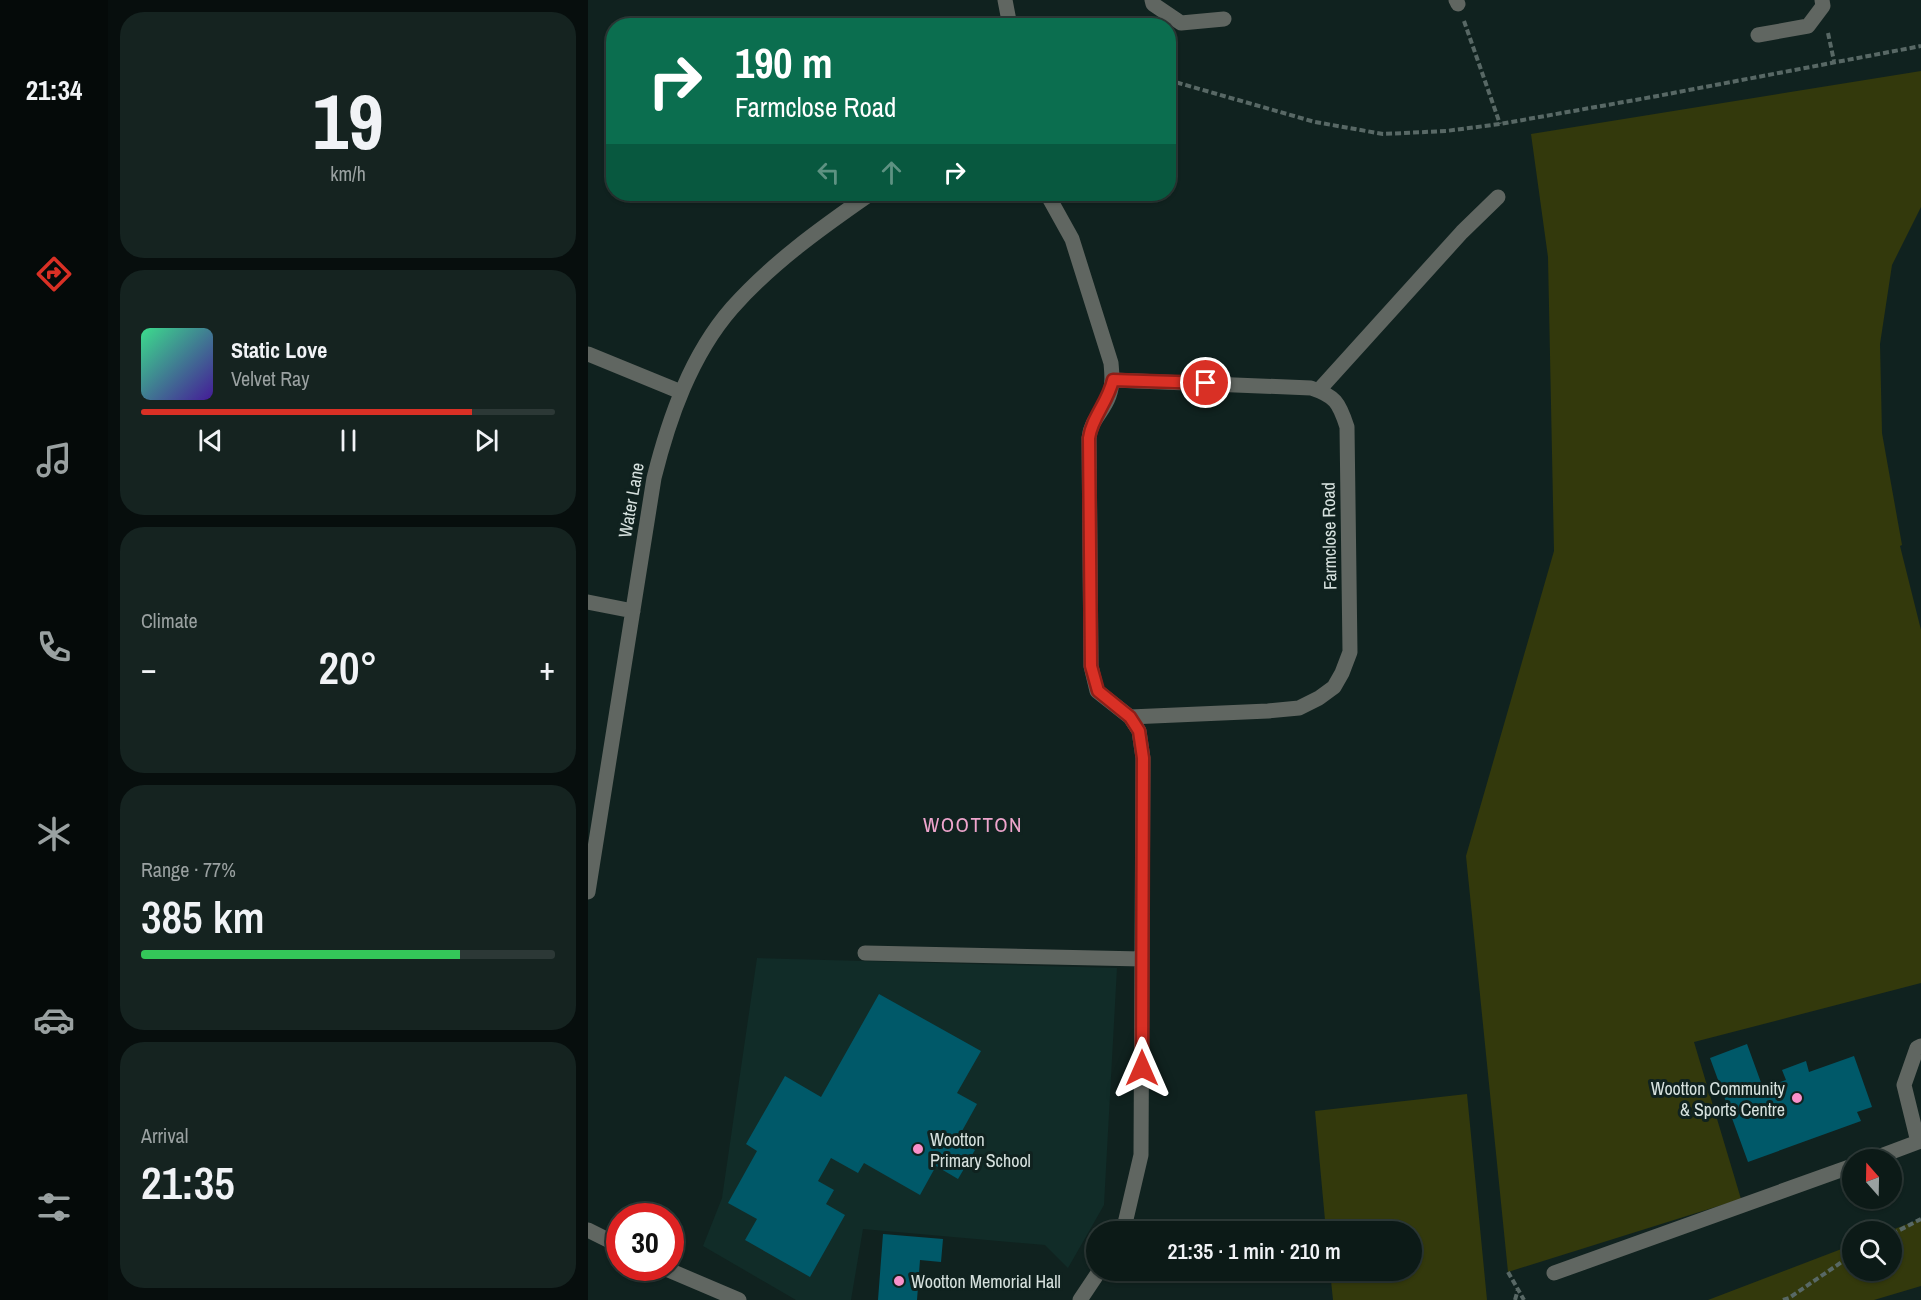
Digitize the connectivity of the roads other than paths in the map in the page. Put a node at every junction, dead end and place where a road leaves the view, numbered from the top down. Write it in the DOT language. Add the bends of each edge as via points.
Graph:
graph roads {
  1 [pos="1005,0"];
  2 [pos="1152,0"];
  3 [pos="1822,0"];
  4 [pos="1008,18"];
  5 [pos="1174,18"];
  6 [pos="1224,19"];
  7 [pos="1176,20"];
  8 [pos="1758,35"];
  9 [pos="1498,197"];
  10 [pos="860,201"];
  11 [pos="1051,201"];
  12 [pos="588,354"];
  13 [pos="1113,380"];
  14 [pos="1319,390"];
  15 [pos="681,392"];
  16 [pos="588,602"];
  17 [pos="633,611"];
  18 [pos="1130,717"];
  19 [pos="588,889"];
  20 [pos="865,953"];
  21 [pos="1142,959"];
  22 [pos="1921,1046"];
  23 [pos="1899,1149"];
  24 [pos="1842,1170"];
  25 [pos="1126,1221"];
  26 [pos="588,1230"];
  27 [pos="606,1239"];
  28 [pos="1554,1274"];
  29 [pos="684,1277"];
  30 [pos="1093,1281"];
  31 [pos="739,1300"];
  32 [pos="1080,1300"];
  1 -- 4 [label="street"];
  2 -- 5 [label="street"];
  3 -- 8 [label="street" via="1823,6 1808,26"];
  6 -- 7 [label="street" via="1181,23"];
  9 -- 14 [label="street"];
  10 -- 15 [label="street, Water Lane" via="795,248 730,309"];
  11 -- 13 [label="street" via="1075,248"];
  12 -- 15 [label="street"];
  13 -- 14 [label="street"];
  13 -- 18 [label="street" via="1109,397 1091,425 1089,438 1091,666 1098,691"];
  14 -- 18 [label="street, Farmclose Road" via="1330,395 1341,408 1347,427 1350,652 1334,687 1299,708"];
  15 -- 17 [label="street, Water Lane" via="654,478"];
  16 -- 17 [label="street"];
  17 -- 19 [label="street, Water Lane"];
  18 -- 21 [label="street" via="1139,731 1143,758"];
  20 -- 21 [label="street"];
  21 -- 25 [label="street" via="1141,1155"];
  22 -- 23 [label="street" via="1904,1085 1918,1142"];
  24 -- 28 [label="street"];
  26 -- 27 [label="street"];
  29 -- 31 [label="street"];
  30 -- 32 [label="street"];
}
